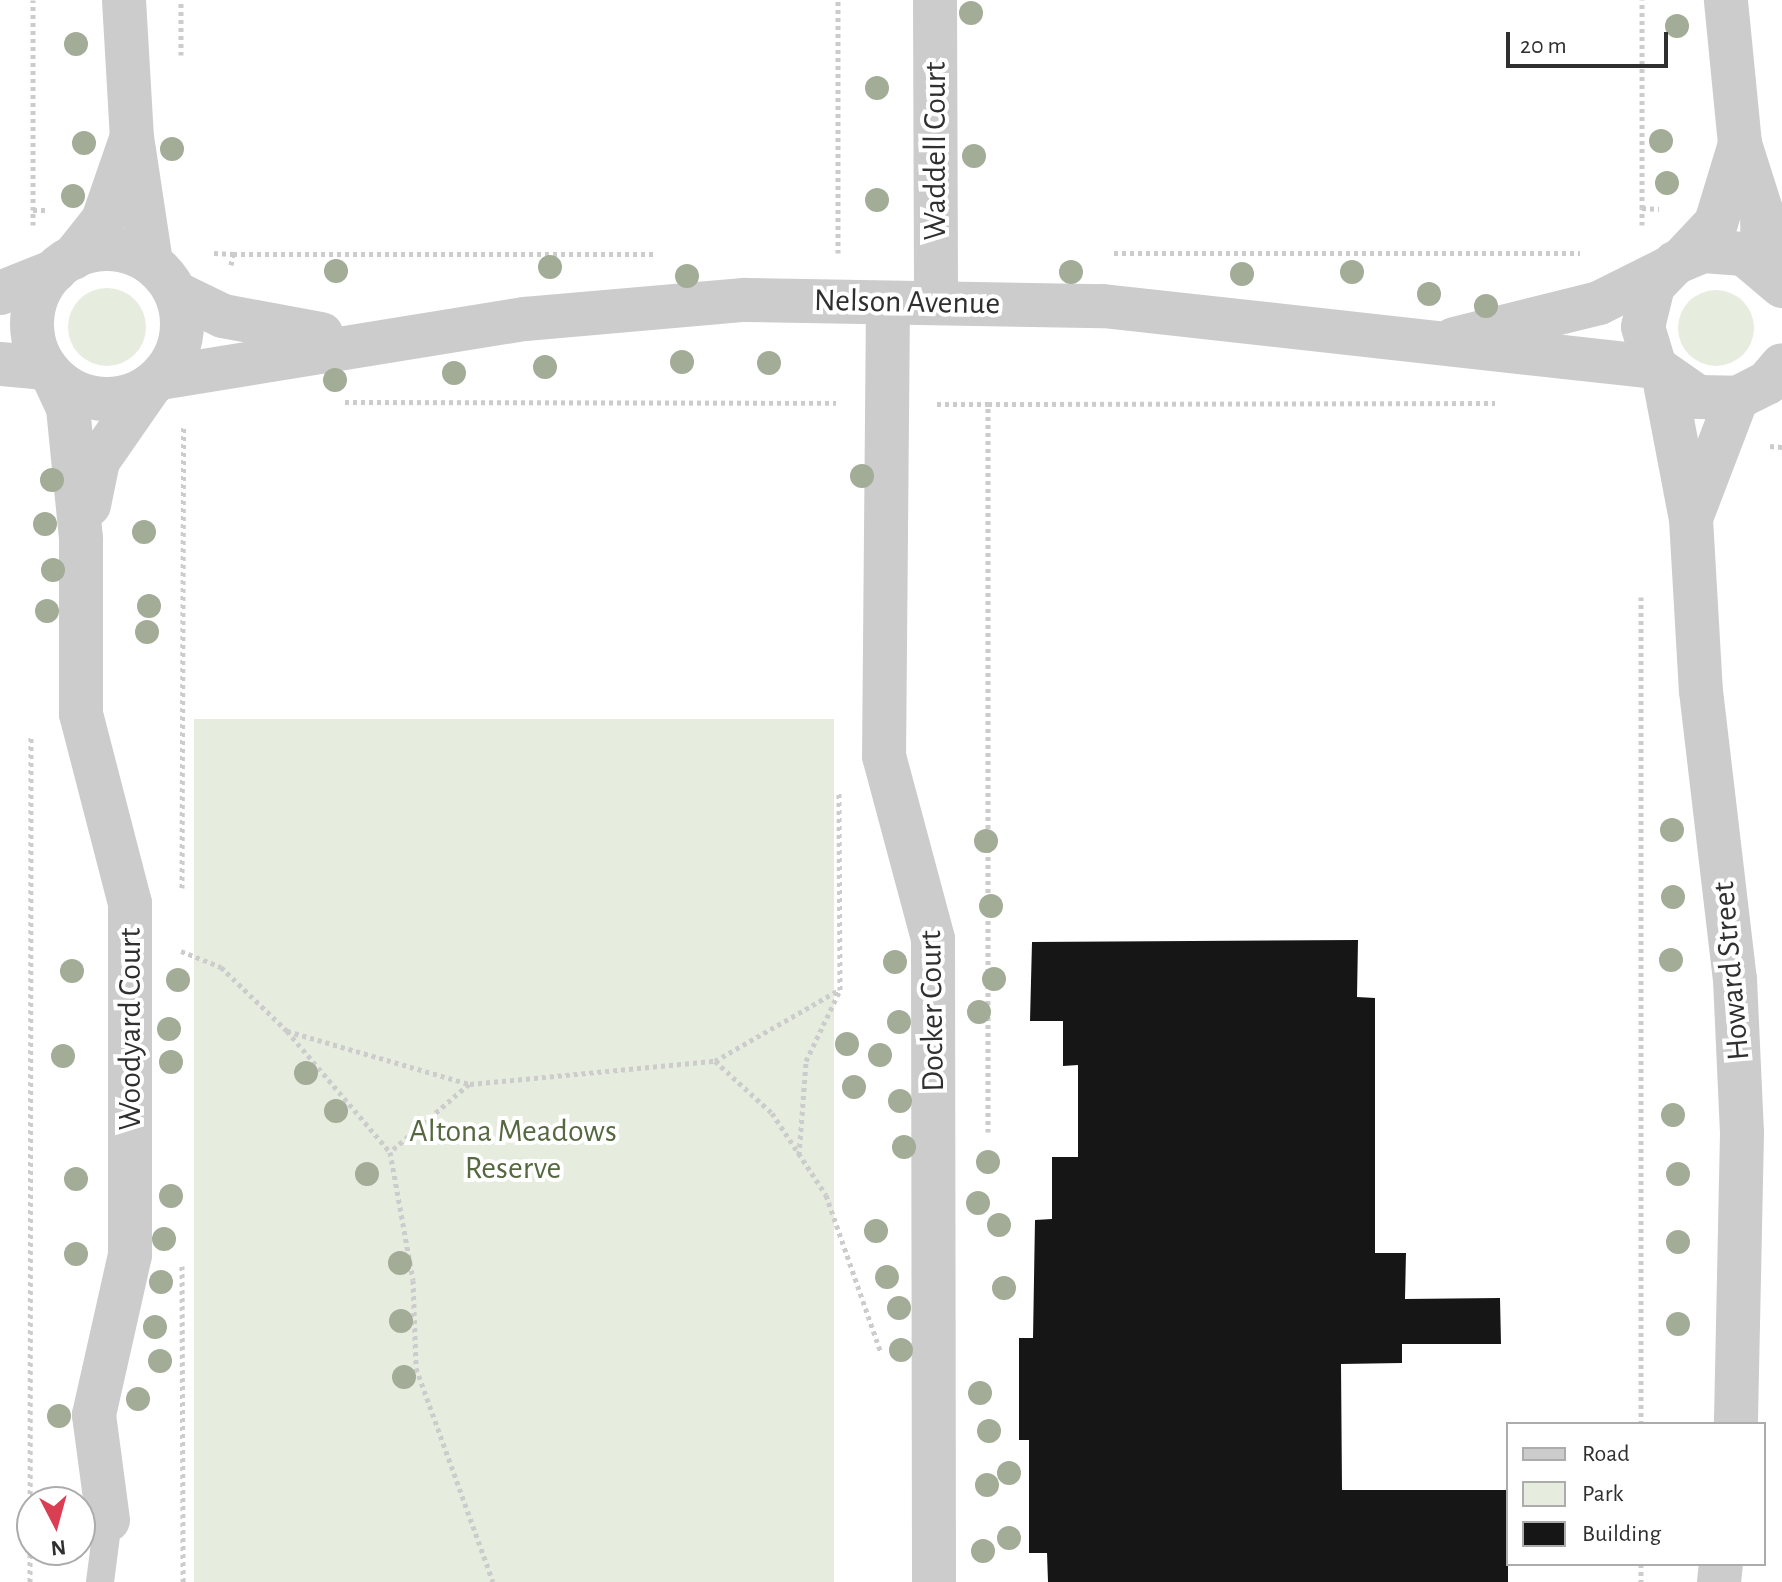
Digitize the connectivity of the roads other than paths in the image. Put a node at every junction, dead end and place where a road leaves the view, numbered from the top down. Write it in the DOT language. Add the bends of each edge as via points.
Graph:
graph roads {
  1 [pos="124,0"];
  2 [pos="935,0"];
  3 [pos="1726,0"];
  4 [pos="132,137"];
  5 [pos="1740,144"];
  6 [pos="64,264"];
  7 [pos="1675,264"];
  8 [pos="1772,275"];
  9 [pos="164,278"];
  10 [pos="0,293"];
  11 [pos="888,303"];
  12 [pos="936,303"];
  13 [pos="371,341"];
  14 [pos="1444,342"];
  15 [pos="0,364"];
  16 [pos="50,373"];
  17 [pos="1660,373"];
  18 [pos="1767,381"];
  19 [pos="155,382"];
  20 [pos="1691,519"];
  21 [pos="81,539"];
  22 [pos="1736,1422"];
  23 [pos="108,1520"];
  24 [pos="100,1582"];
  25 [pos="934,1582"];
  1 -- 4 [label="street"];
  2 -- 12 [label="street, Waddell Court"];
  3 -- 5 [label="street"];
  4 -- 6 [label="street" via="103,220"];
  4 -- 9 [label="street"];
  5 -- 7 [label="street" via="1716,223"];
  5 -- 8 [label="street" via="1762,213"];
  6 -- 9 [label="street" via="113,249"];
  6 -- 10 [label="street"];
  6 -- 16 [label="street" via="41,288 32,327"];
  7 -- 8 [label="street" via="1723,250"];
  7 -- 14 [label="street, Nelson Avenue" via="1599,303"];
  7 -- 17 [label="street, Howard Street" via="1645,306 1646,348"];
  9 -- 13 [label="street, Nelson Avenue" via="238,320"];
  9 -- 19 [label="street" via="181,339"];
  11 -- 12 [label="street, Nelson Avenue"];
  11 -- 13 [label="street, Nelson Avenue" via="744,300"];
  11 -- 25 [label="street, Docker Court" via="884,756 933,939"];
  12 -- 14 [label="street, Nelson Avenue" via="1103,306"];
  13 -- 19 [label="street, Nelson Avenue"];
  14 -- 17 [label="street, Nelson Avenue" via="1514,357"];
  15 -- 16 [label="street"];
  16 -- 19 [label="street" via="100,400"];
  16 -- 21 [label="street, Woodyard Court" via="68,408"];
  17 -- 18 [label="street" via="1698,397"];
  17 -- 20 [label="street, Howard Street"];
  18 -- 20 [label="street, Howard Street" via="1714,444"];
  19 -- 21 [label="street, Woodyard Court" via="98,461"];
  20 -- 22 [label="street, Howard Street" via="1701,691 1739,1035"];
  21 -- 23 [label="street, Woodyard Court" via="81,714 130,903 130,1255 94,1415"];
  23 -- 24 [label="lane"];
}
